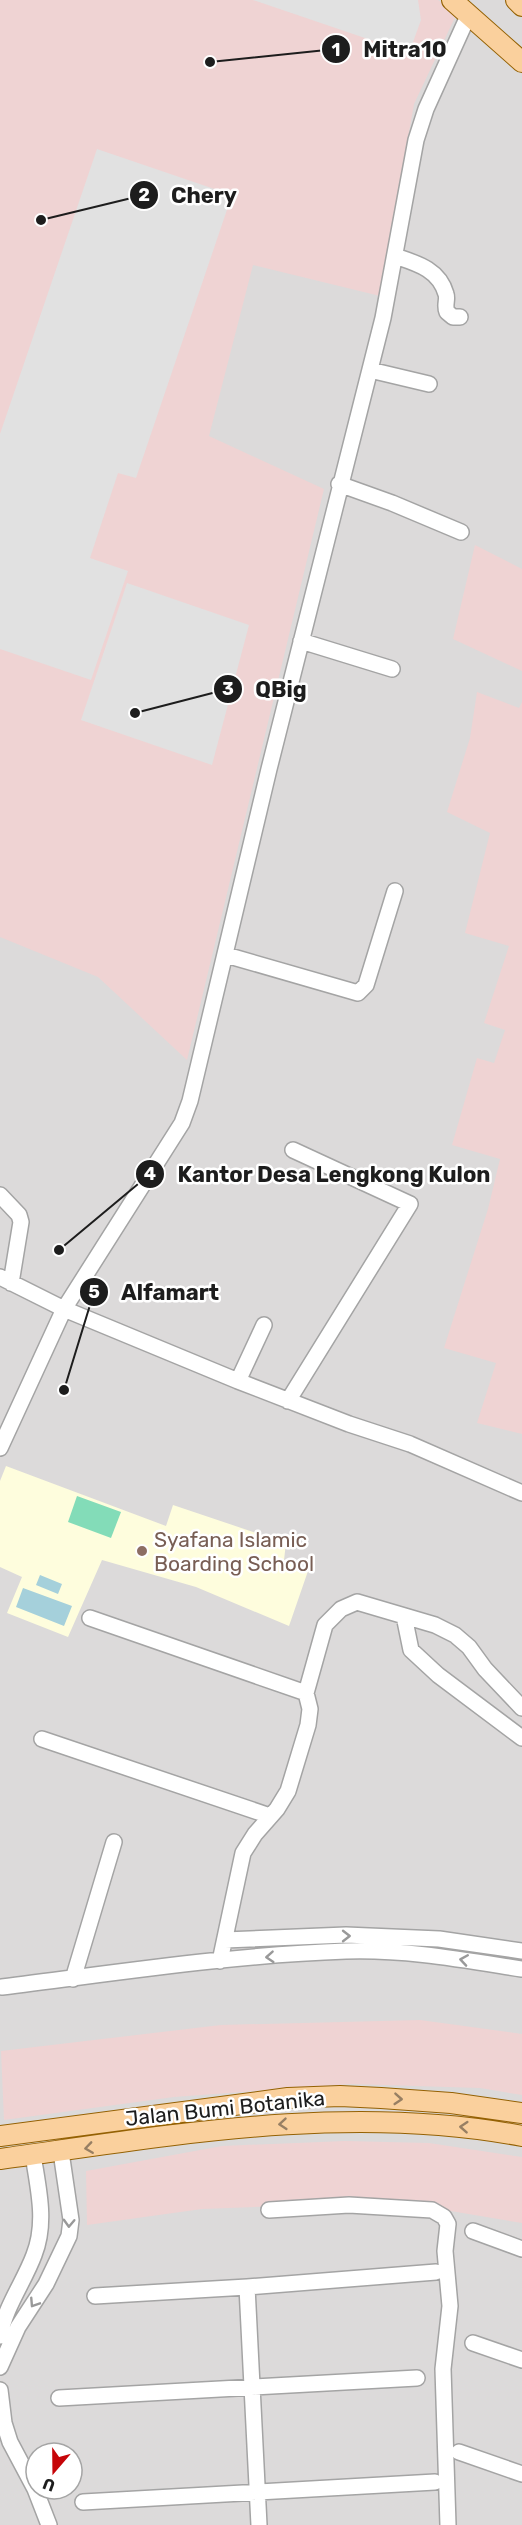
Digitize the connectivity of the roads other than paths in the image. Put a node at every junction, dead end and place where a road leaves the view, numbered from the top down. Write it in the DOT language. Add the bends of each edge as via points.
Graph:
graph roads {
  1 [pos="452,0"];
  2 [pos="516,0"];
  3 [pos="522,6"];
  4 [pos="469,14"];
  5 [pos="522,62"];
  6 [pos="395,256"];
  7 [pos="460,317"];
  8 [pos="370,370"];
  9 [pos="429,384"];
  10 [pos="339,484"];
  11 [pos="462,532"];
  12 [pos="302,641"];
  13 [pos="392,669"];
  14 [pos="395,891"];
  15 [pos="226,955"];
  16 [pos="293,1150"];
  17 [pos="0,1195"];
  18 [pos="6,1280"];
  19 [pos="64,1310"];
  20 [pos="264,1324"];
  21 [pos="238,1381"];
  22 [pos="288,1401"];
  23 [pos="0,1448"];
  24 [pos="522,1493"];
  25 [pos="404,1616"];
  26 [pos="90,1618"];
  27 [pos="306,1693"];
  28 [pos="514,1693"];
  29 [pos="522,1708"];
  30 [pos="522,1738"];
  31 [pos="42,1739"];
  32 [pos="270,1816"];
  33 [pos="114,1842"];
  34 [pos="225,1940"];
  35 [pos="522,1951"];
  36 [pos="220,1961"];
  37 [pos="522,1970"];
  38 [pos="73,1978"];
  39 [pos="2,1987"];
  40 [pos="340,2096"];
  41 [pos="522,2114"];
  42 [pos="341,2121"];
  43 [pos="0,2136"];
  44 [pos="522,2136"];
  45 [pos="61,2152"];
  46 [pos="33,2155"];
  47 [pos="0,2159"];
  48 [pos="269,2210"];
  49 [pos="473,2231"];
  50 [pos="522,2249"];
  51 [pos="436,2272"];
  52 [pos="247,2287"];
  53 [pos="95,2296"];
  54 [pos="0,2336"];
  55 [pos="473,2343"];
  56 [pos="522,2360"];
  57 [pos="0,2367"];
  58 [pos="417,2378"];
  59 [pos="251,2387"];
  60 [pos="0,2390"];
  61 [pos="59,2398"];
  62 [pos="459,2452"];
  63 [pos="522,2474"];
  64 [pos="435,2482"];
  65 [pos="256,2493"];
  66 [pos="82,2502"];
  67 [pos="49,2525"];
  68 [pos="258,2525"];
  69 [pos="448,2525"];
  1 -- 4 [label="main road"];
  2 -- 3 [label="main road"];
  4 -- 5 [label="main road"];
  4 -- 6 [label="street" via="419,129"];
  6 -- 7 [label="street" via="418,263 433,273 447,296 447,312"];
  6 -- 8 [label="street"];
  8 -- 9 [label="street"];
  8 -- 10 [label="street"];
  10 -- 11 [label="street"];
  10 -- 12 [label="street"];
  12 -- 13 [label="street"];
  12 -- 15 [label="street"];
  14 -- 15 [label="street" via="364,988 358,993"];
  15 -- 19 [label="street" via="182,1123"];
  16 -- 22 [label="street" via="410,1204"];
  17 -- 18 [label="street" via="21,1222"];
  18 -- 19 [label="street"];
  19 -- 21 [label="street"];
  19 -- 23 [label="street"];
  20 -- 21 [label="street"];
  21 -- 22 [label="street"];
  22 -- 24 [label="street" via="410,1444"];
  25 -- 27 [label="street" via="357,1602 341,1609 326,1625"];
  25 -- 28 [label="street" via="455,1635"];
  25 -- 30 [label="street" via="411,1650"];
  26 -- 27 [label="street"];
  27 -- 32 [label="street" via="308,1725 288,1791"];
  28 -- 29 [label="street"];
  31 -- 32 [label="street"];
  32 -- 34 [label="street" via="243,1853"];
  33 -- 38 [label="street"];
  34 -- 35 [label="street, one-way" via="346,1935 439,1939"];
  34 -- 36 [label="street"];
  37 -- 36 [label="street, one-way" via="436,1955 347,1951"];
  36 -- 38 [label="street"];
  38 -- 39 [label="street"];
  40 -- 41 [label="main road, Jalan Bumi Botanika, one-way" via="451,2103"];
  40 -- 42 [label="main road"];
  40 -- 43 [label="main road, Jalan Bumi Botanika" via="213,2106"];
  44 -- 42 [label="main road, Jalan Bumi Botanika, one-way" via="475,2128"];
  42 -- 45 [label="main road, Jalan Bumi Botanika, one-way" via="229,2129"];
  45 -- 46 [label="main road, Jalan Bumi Botanika"];
  45 -- 57 [label="street, one-way" via="71,2220 69,2236"];
  46 -- 47 [label="main road, Jalan Bumi Botanika"];
  46 -- 54 [label="street" via="40,2235"];
  48 -- 69 [label="street" via="349,2205 432,2210 444,2217 450,2306 443,2369"];
  49 -- 50 [label="street"];
  51 -- 52 [label="street"];
  52 -- 53 [label="street"];
  52 -- 59 [label="street"];
  55 -- 56 [label="street"];
  58 -- 59 [label="street"];
  59 -- 61 [label="street"];
  59 -- 65 [label="street"];
  60 -- 67 [label="street" via="10,2442"];
  62 -- 63 [label="street"];
  64 -- 65 [label="street"];
  65 -- 66 [label="street"];
  65 -- 68 [label="street"];
}
